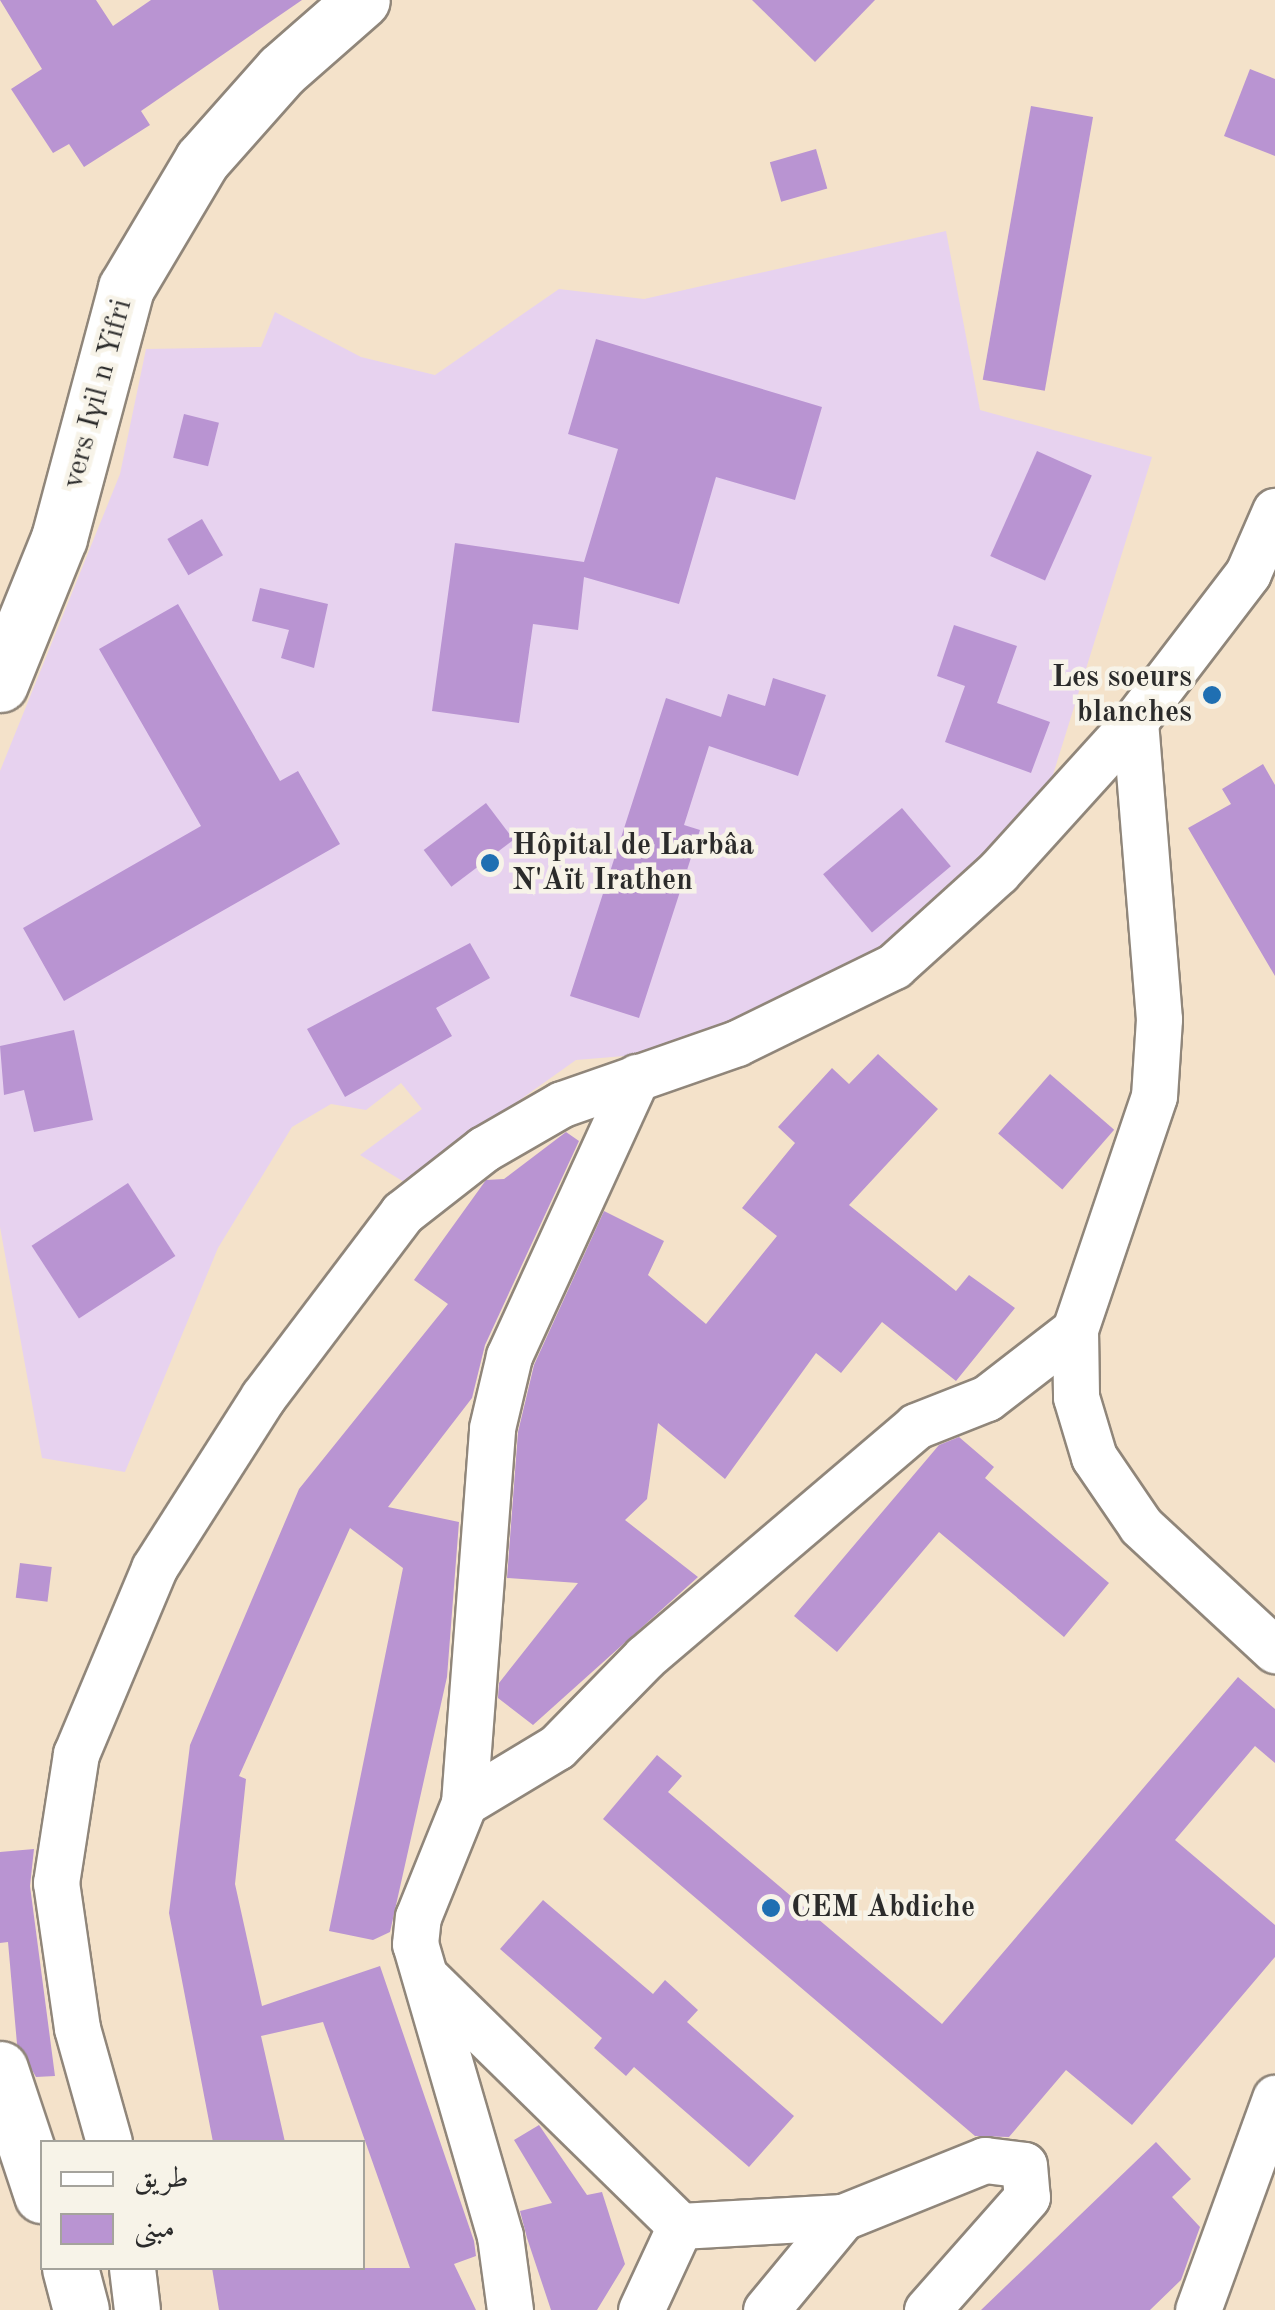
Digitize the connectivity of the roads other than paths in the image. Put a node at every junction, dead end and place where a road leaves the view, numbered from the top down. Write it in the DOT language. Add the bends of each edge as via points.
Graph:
graph roads {
  1 [pos="362,0"];
  2 [pos="1275,511"];
  3 [pos="0,684"];
  4 [pos="1135,721"];
  5 [pos="636,1077"];
  6 [pos="1075,1330"];
  7 [pos="1275,1650"];
  8 [pos="464,1803"];
  9 [pos="423,1974"];
  10 [pos="0,2069"];
  11 [pos="1275,2098"];
  12 [pos="108,2140"];
  13 [pos="40,2188"];
  14 [pos="843,2217"];
  15 [pos="680,2226"];
  16 [pos="71,2270"];
  17 [pos="132,2270"];
  18 [pos="81,2310"];
  19 [pos="137,2310"];
  20 [pos="510,2310"];
  21 [pos="640,2310"];
  22 [pos="766,2310"];
  23 [pos="926,2310"];
  24 [pos="1198,2310"];
  1 -- 3 [label="main road, vers Iγil n Yifri" via="282,70 202,160 126,288 59,538"];
  2 -- 4 [label="street" via="1248,572"];
  4 -- 5 [label="street" via="998,872 894,966 737,1043"];
  4 -- 6 [label="street" via="1159,1019 1154,1096"];
  5 -- 8 [label="street" via="508,1356 492,1428"];
  5 -- 12 [label="street" via="546,1113 402,1213 262,1397 154,1568 76,1754 56,1883 78,2028"];
  6 -- 7 [label="street" via="1076,1397 1094,1457 1141,1526"];
  6 -- 8 [label="street" via="987,1398 916,1426 645,1657 558,1747"];
  8 -- 9 [label="street" via="418,1917"];
  9 -- 15 [label="street" via="649,2205"];
  9 -- 20 [label="street" via="500,2236"];
  10 -- 13 [label="main road"];
  11 -- 24 [label="street"];
  14 -- 15 [label="street"];
  14 -- 22 [label="street"];
  14 -- 23 [label="street" via="984,2160 1024,2165 1028,2197"];
  15 -- 21 [label="street"];
  16 -- 18 [label="main road"];
  17 -- 19 [label="street"];
}
